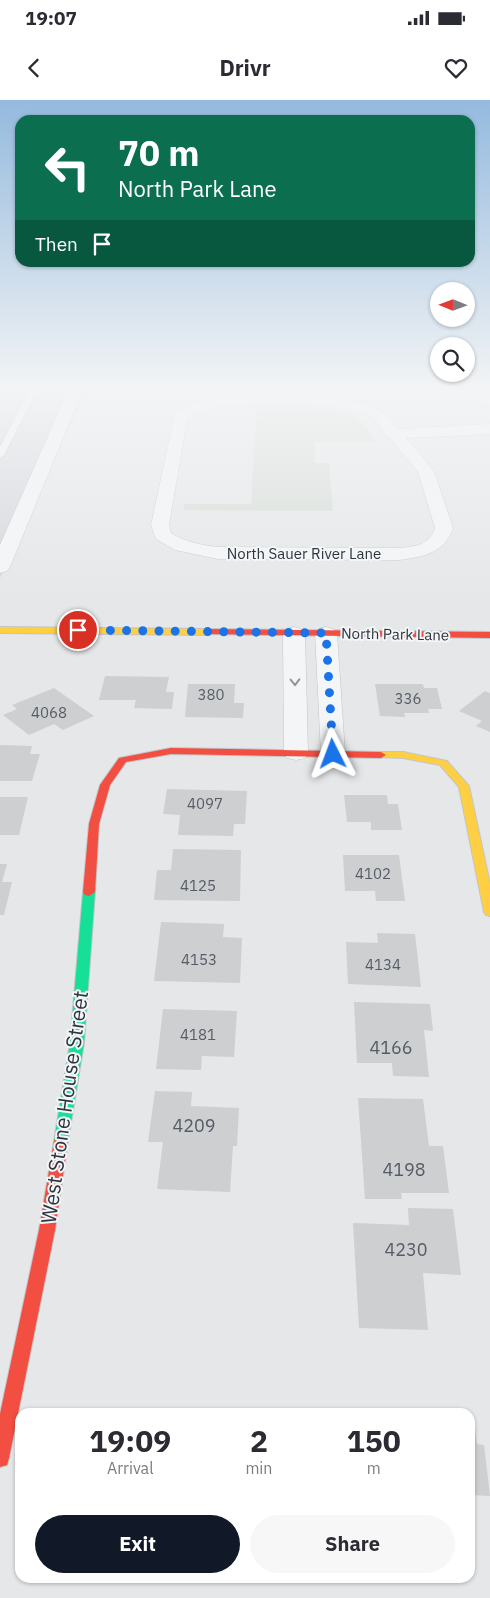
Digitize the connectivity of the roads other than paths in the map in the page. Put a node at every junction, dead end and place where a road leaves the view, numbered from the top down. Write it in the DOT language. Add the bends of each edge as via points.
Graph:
graph roads {
  1 [pos="46,459"];
  2 [pos="172,459"];
  3 [pos="415,459"];
  4 [pos="0,566"];
  5 [pos="0,630"];
  6 [pos="294,633"];
  7 [pos="326,633"];
  8 [pos="490,635"];
  9 [pos="296,753"];
  10 [pos="333,754"];
  11 [pos="490,912"];
  12 [pos="3,1431"];
  1 -- 4 [label="street"];
  2 -- 3 [label="street, North Sauer River Lane" via="160,525 162,535 174,544 218,553 399,554 434,546 442,537 444,528 426,471"];
  5 -- 6 [label="street, North Park Lane"];
  6 -- 7 [label="street, North Park Lane"];
  6 -- 9 [label="street, one-way"];
  7 -- 8 [label="street, North Park Lane"];
  7 -- 10 [label="street"];
  9 -- 10 [label="street"];
  9 -- 12 [label="street, West Stone House Street" via="171,751 123,760 104,785 94,824 77,1043 47,1230"];
  10 -- 11 [label="street" via="403,755 443,762 464,786"];
}
